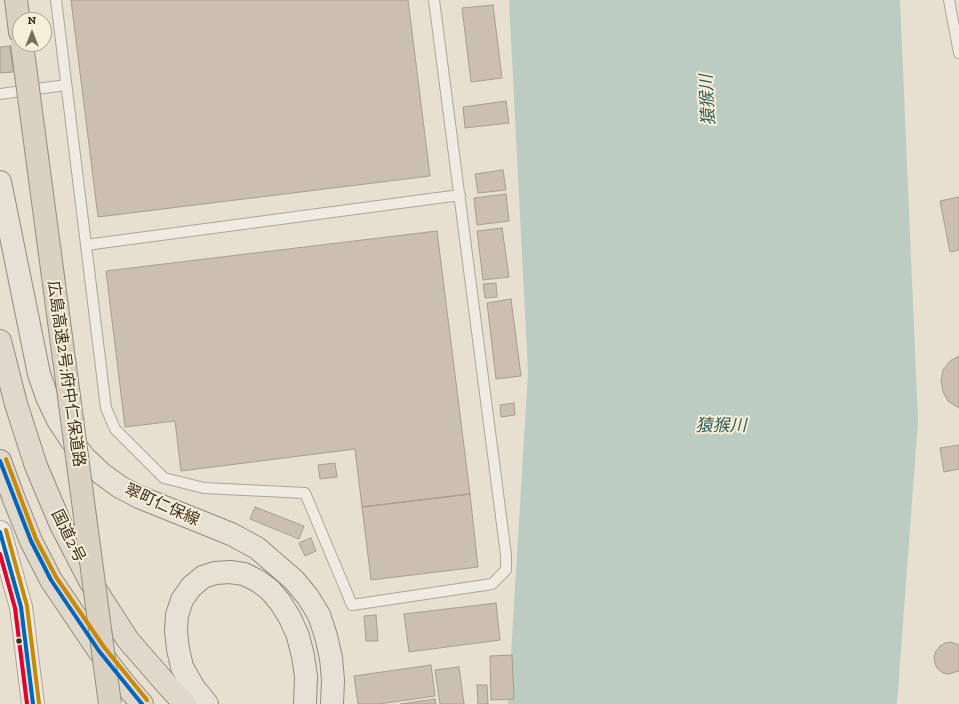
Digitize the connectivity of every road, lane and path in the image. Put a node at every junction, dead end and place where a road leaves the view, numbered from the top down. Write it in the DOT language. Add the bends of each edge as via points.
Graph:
graph roads {
  1 [pos="16,0"];
  2 [pos="56,0"];
  3 [pos="434,0"];
  4 [pos="949,0"];
  5 [pos="18,12"];
  6 [pos="23,52"];
  7 [pos="959,53"];
  8 [pos="66,85"];
  9 [pos="0,94"];
  10 [pos="0,182"];
  11 [pos="460,195"];
  12 [pos="86,245"];
  13 [pos="0,341"];
  14 [pos="0,461"];
  15 [pos="0,532"];
  16 [pos="33,704"];
  17 [pos="110,704"];
  18 [pos="142,704"];
  19 [pos="185,704"];
  20 [pos="207,704"];
  21 [pos="305,704"];
  22 [pos="332,704"];
  1 -- 5 [label="highway"];
  2 -- 8 [label="lane"];
  3 -- 11 [label="lane"];
  4 -- 7 [label="lane"];
  6 -- 17 [label="highway, 広島高速2号;府中仁保道路, bridge"];
  8 -- 9 [label="lane"];
  8 -- 12 [label="lane"];
  10 -- 22 [label="main road, 翠町仁保線" via="39,374 46,398 58,420 85,458 120,487 231,534 257,548 294,580 308,597 326,636 333,680"];
  11 -- 12 [label="lane"];
  11 -- 12 [label="lane" via="506,570 492,584 352,605 305,493 204,488 164,478 115,429 106,408"];
  13 -- 19 [label="highway, 国道2号" via="16,404 36,466 61,525 90,580 128,640"];
  14 -- 18 [label="highway" via="31,540 51,580 99,651"];
  15 -- 16 [label="street" via="21,607"];
  20 -- 21 [label="main road" via="182,667 176,631 177,615 186,593 202,577 230,572 244,574 270,590 290,618 303,656 306,676"];
}
